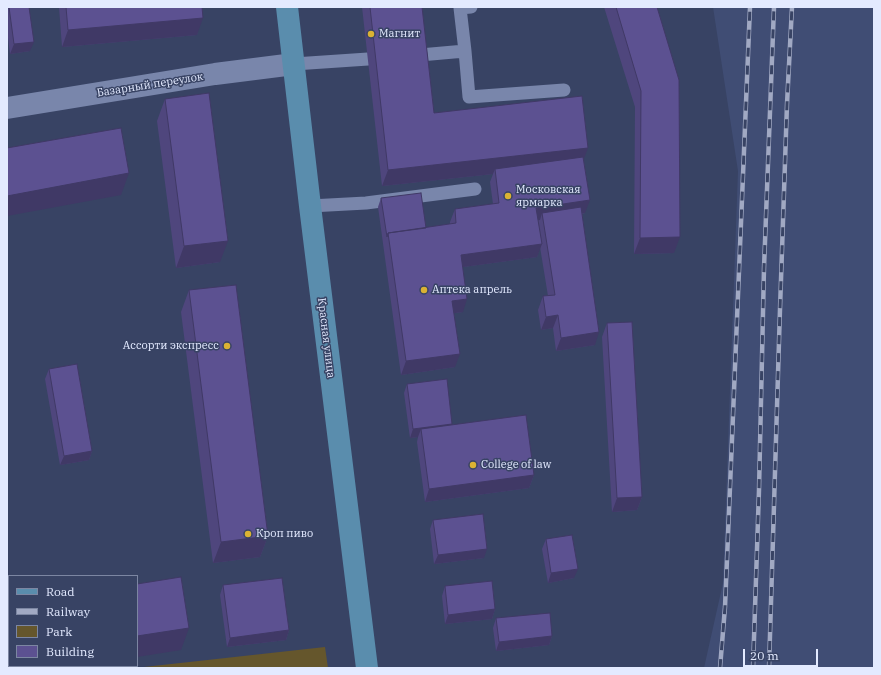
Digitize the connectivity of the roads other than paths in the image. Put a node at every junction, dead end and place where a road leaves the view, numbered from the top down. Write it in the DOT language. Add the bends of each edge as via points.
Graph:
graph roads {
  1 [pos="287,7"];
  2 [pos="471,7"];
  3 [pos="465,51"];
  4 [pos="420,55"];
  5 [pos="368,59"];
  6 [pos="294,64"];
  7 [pos="564,90"];
  8 [pos="7,108"];
  9 [pos="475,188"];
  10 [pos="310,206"];
  11 [pos="367,668"];
  1 -- 6 [label="main road, Красная улица"];
  2 -- 3 [label="lane" via="460,8"];
  3 -- 4 [label="lane"];
  3 -- 7 [label="lane" via="469,97"];
  5 -- 6 [label="lane"];
  6 -- 8 [label="street, Базарный переулок" via="215,74"];
  6 -- 10 [label="main road, Красная улица"];
  9 -- 10 [label="lane" via="366,203"];
  10 -- 11 [label="main road, Красная улица"];
}
